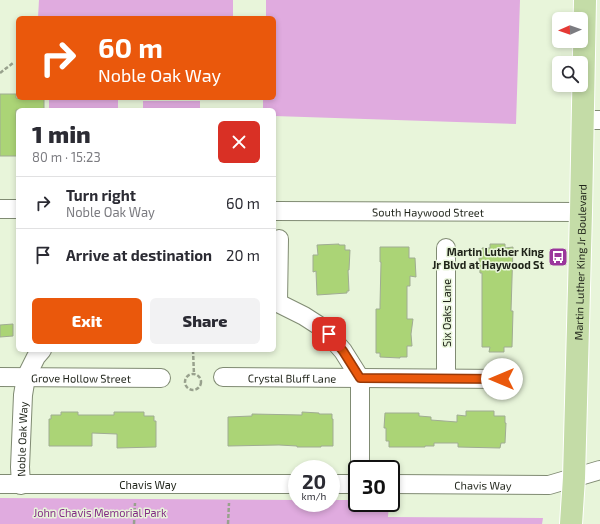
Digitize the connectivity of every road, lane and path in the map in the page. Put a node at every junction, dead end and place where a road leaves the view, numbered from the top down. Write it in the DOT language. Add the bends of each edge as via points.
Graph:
graph roads {
  1 [pos="585,0"];
  2 [pos="13,63"];
  3 [pos="0,73"];
  4 [pos="592,120"];
  5 [pos="0,209"];
  6 [pos="16,209"];
  7 [pos="276,211"];
  8 [pos="581,212"];
  9 [pos="279,239"];
  10 [pos="446,248"];
  11 [pos="276,303"];
  12 [pos="40,352"];
  13 [pos="193,352"];
  14 [pos="194,375"];
  15 [pos="0,377"];
  16 [pos="26,377"];
  17 [pos="223,377"];
  18 [pos="161,378"];
  19 [pos="360,378"];
  20 [pos="446,378"];
  21 [pos="505,379"];
  22 [pos="360,460"];
  23 [pos="600,470"];
  24 [pos="574,478"];
  25 [pos="0,484"];
  26 [pos="288,484"];
  27 [pos="400,484"];
  28 [pos="21,485"];
  29 [pos="135,503"];
  30 [pos="228,503"];
  31 [pos="134,524"];
  32 [pos="228,524"];
  33 [pos="571,524"];
  1 -- 4 [label="main road, Martin Luther King Jr Boulevard"];
  2 -- 3 [label="path"];
  4 -- 8 [label="main road, Martin Luther King Jr Boulevard"];
  5 -- 6 [label="street"];
  7 -- 8 [label="street, South Haywood Street"];
  8 -- 24 [label="main road, Martin Luther King Jr Boulevard"];
  9 -- 11 [label="street"];
  10 -- 20 [label="street, Six Oaks Lane"];
  11 -- 19 [label="street" via="304,316 329,334"];
  12 -- 16 [label="street, Noble Oak Way"];
  13 -- 14 [label="path"];
  14 -- 14 [label="path" via="188,377 186,382 190,390 196,390 200,386 201,381"];
  15 -- 16 [label="street, Grove Hollow Street"];
  16 -- 18 [label="street, Grove Hollow Street"];
  16 -- 28 [label="street, Noble Oak Way" via="23,395"];
  17 -- 19 [label="street, Crystal Bluff Lane"];
  19 -- 20 [label="street, Crystal Bluff Lane"];
  19 -- 22 [label="street"];
  20 -- 21 [label="street, Crystal Bluff Lane"];
  23 -- 24 [label="street, Chavis Way"];
  24 -- 27 [label="street, Chavis Way" via="549,485"];
  24 -- 33 [label="main road, Martin Luther King Jr Boulevard"];
  25 -- 28 [label="street, Chavis Way"];
  26 -- 28 [label="street, Chavis Way"];
  29 -- 31 [label="path"];
  30 -- 32 [label="path"];
}
